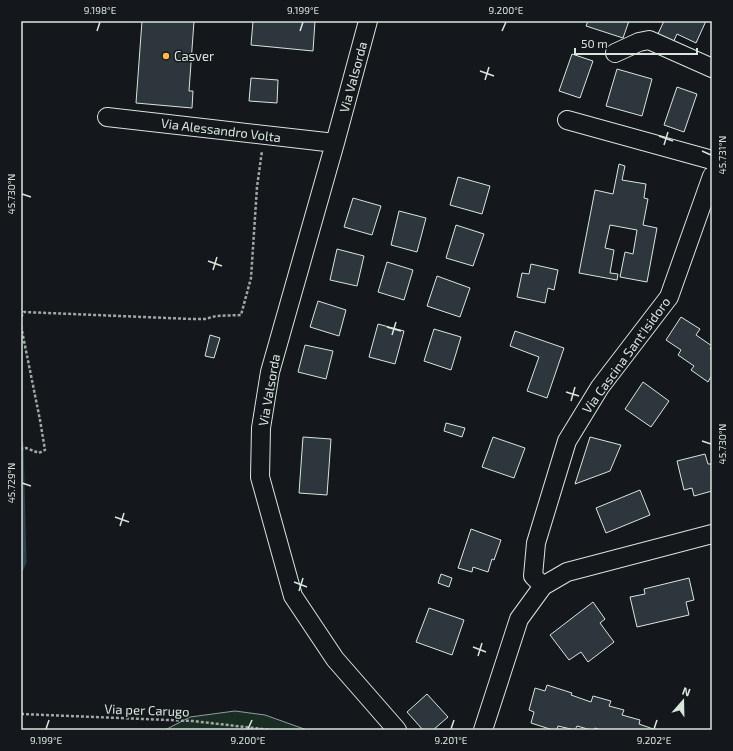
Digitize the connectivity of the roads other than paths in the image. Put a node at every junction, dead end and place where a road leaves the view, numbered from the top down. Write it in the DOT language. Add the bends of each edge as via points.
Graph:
graph roads {
  1 [pos="368,21"];
  2 [pos="615,53"];
  3 [pos="712,68"];
  4 [pos="107,116"];
  5 [pos="567,120"];
  6 [pos="335,143"];
  7 [pos="712,160"];
  8 [pos="712,176"];
  9 [pos="712,534"];
  10 [pos="543,586"];
  11 [pos="398,730"];
  12 [pos="484,730"];
  1 -- 6 [label="street, Via Valsorda"];
  2 -- 3 [label="street" via="649,40"];
  4 -- 6 [label="street, Via Alessandro Volta"];
  5 -- 7 [label="street"];
  6 -- 11 [label="street, Via Valsorda" via="270,372 261,428 260,477 293,596 334,659"];
  8 -- 10 [label="street, Via Cascina Sant'Isidoro" via="669,297 600,387 567,441 536,543 533,576"];
  9 -- 10 [label="street" via="567,572"];
  10 -- 12 [label="street" via="519,619"];
}
